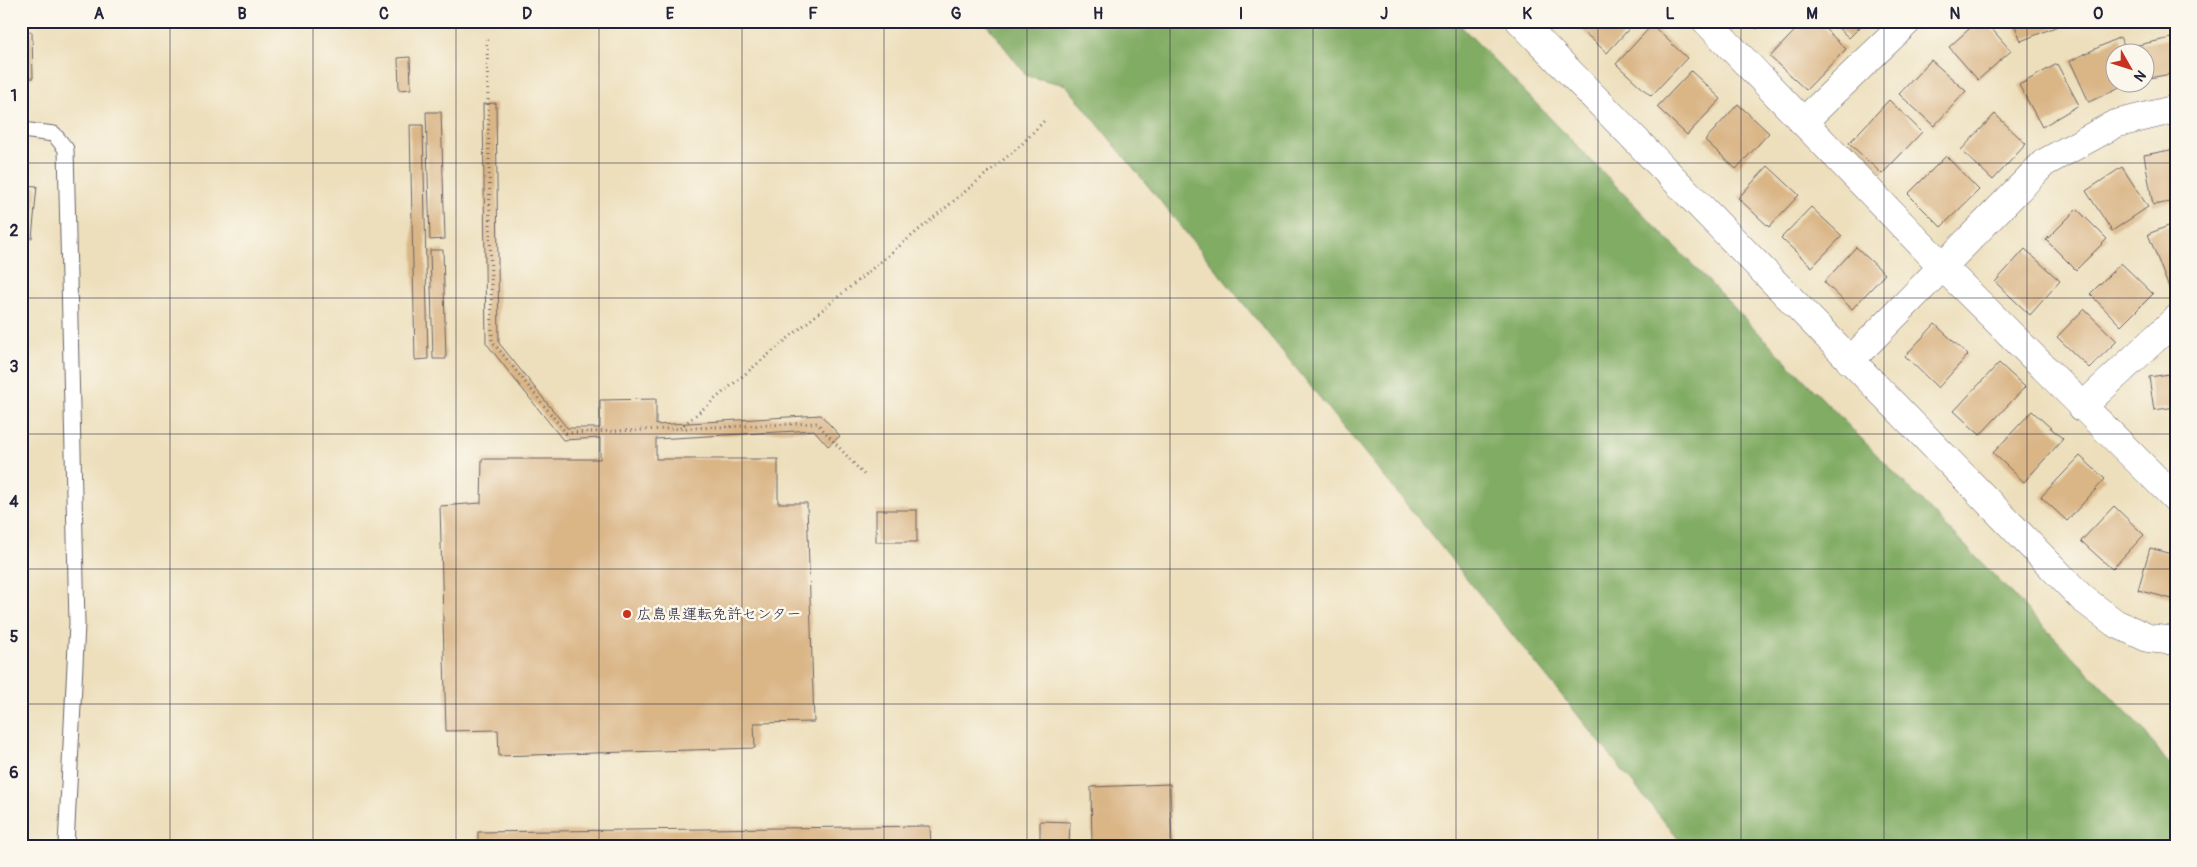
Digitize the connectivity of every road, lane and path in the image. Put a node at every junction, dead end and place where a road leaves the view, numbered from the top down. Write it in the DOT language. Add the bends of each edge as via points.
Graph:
graph roads {
  1 [pos="1520,21"];
  2 [pos="1706,21"];
  3 [pos="1908,21"];
  4 [pos="487,39"];
  5 [pos="2176,109"];
  6 [pos="1044,121"];
  7 [pos="1803,122"];
  8 [pos="21,124"];
  9 [pos="22,130"];
  10 [pos="21,145"];
  11 [pos="1942,266"];
  12 [pos="2176,319"];
  13 [pos="1850,361"];
  14 [pos="2082,407"];
  15 [pos="680,428"];
  16 [pos="866,477"];
  17 [pos="2176,499"];
  18 [pos="2176,641"];
  19 [pos="66,846"];
  1 -- 13 [label="street"];
  2 -- 7 [label="street"];
  3 -- 7 [label="street"];
  4 -- 15 [label="path" via="492,341 566,433"];
  5 -- 11 [label="street" via="2115,124 2044,163"];
  6 -- 15 [label="path" via="1020,146"];
  7 -- 11 [label="street"];
  8 -- 9 [label="lane"];
  9 -- 10 [label="lane"];
  9 -- 19 [label="lane" via="54,134 66,149 77,624"];
  11 -- 13 [label="street"];
  11 -- 14 [label="street"];
  12 -- 14 [label="street"];
  13 -- 18 [label="street" via="2082,598 2115,623 2148,638"];
  14 -- 17 [label="street"];
  15 -- 16 [label="path" via="817,422"];
}
